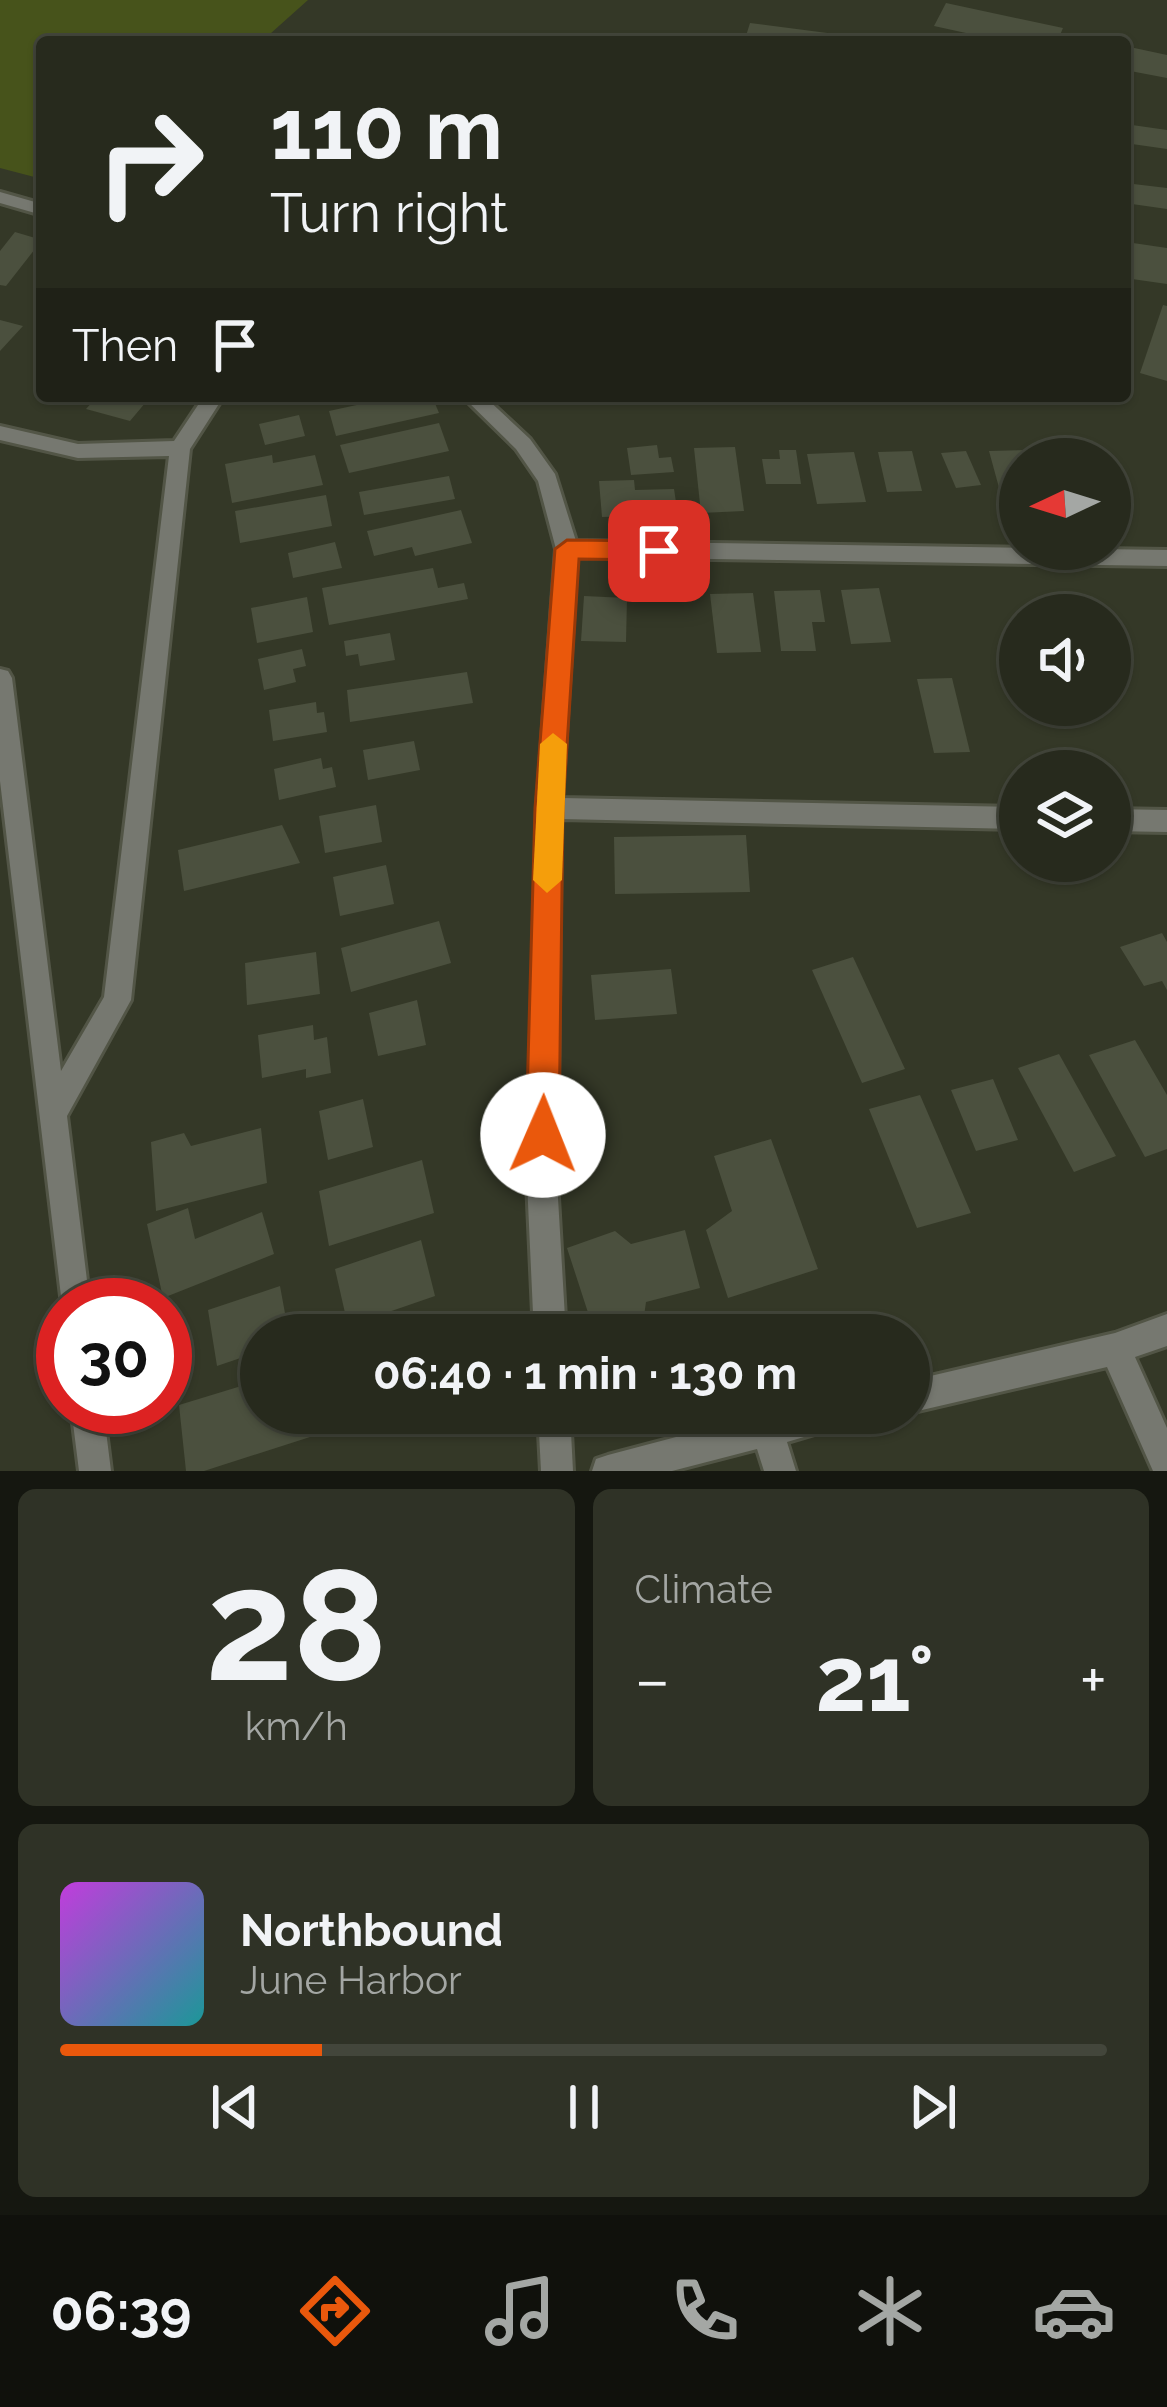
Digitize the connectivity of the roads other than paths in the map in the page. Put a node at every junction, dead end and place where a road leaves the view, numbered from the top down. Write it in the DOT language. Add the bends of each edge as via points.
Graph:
graph roads {
  1 [pos="0,197"];
  2 [pos="36,208"];
  3 [pos="210,402"];
  4 [pos="478,402"];
  5 [pos="0,433"];
  6 [pos="180,448"];
  7 [pos="567,549"];
  8 [pos="1167,558"];
  9 [pos="0,678"];
  10 [pos="549,808"];
  11 [pos="999,818"];
  12 [pos="1131,820"];
  13 [pos="1167,821"];
  14 [pos="52,1114"];
  15 [pos="72,1278"];
  16 [pos="549,1314"];
  17 [pos="1167,1330"];
  18 [pos="1115,1349"];
  19 [pos="930,1391"];
  20 [pos="90,1434"];
  21 [pos="555,1434"];
  22 [pos="748,1434"];
  23 [pos="769,1434"];
  24 [pos="1167,1465"];
  25 [pos="95,1471"];
  26 [pos="557,1471"];
  27 [pos="608,1471"];
  28 [pos="780,1471"];
  1 -- 2 [label="street"];
  3 -- 6 [label="street"];
  4 -- 7 [label="street" via="548,479"];
  5 -- 6 [label="street" via="78,451"];
  6 -- 14 [label="street" via="117,1000"];
  7 -- 8 [label="street"];
  7 -- 10 [label="street"];
  9 -- 14 [label="street"];
  10 -- 11 [label="street"];
  10 -- 16 [label="street" via="542,1181"];
  12 -- 13 [label="street"];
  14 -- 15 [label="street"];
  17 -- 18 [label="street"];
  18 -- 19 [label="street"];
  18 -- 24 [label="street"];
  20 -- 25 [label="street"];
  21 -- 26 [label="street"];
  22 -- 27 [label="street"];
  23 -- 28 [label="street"];
}
